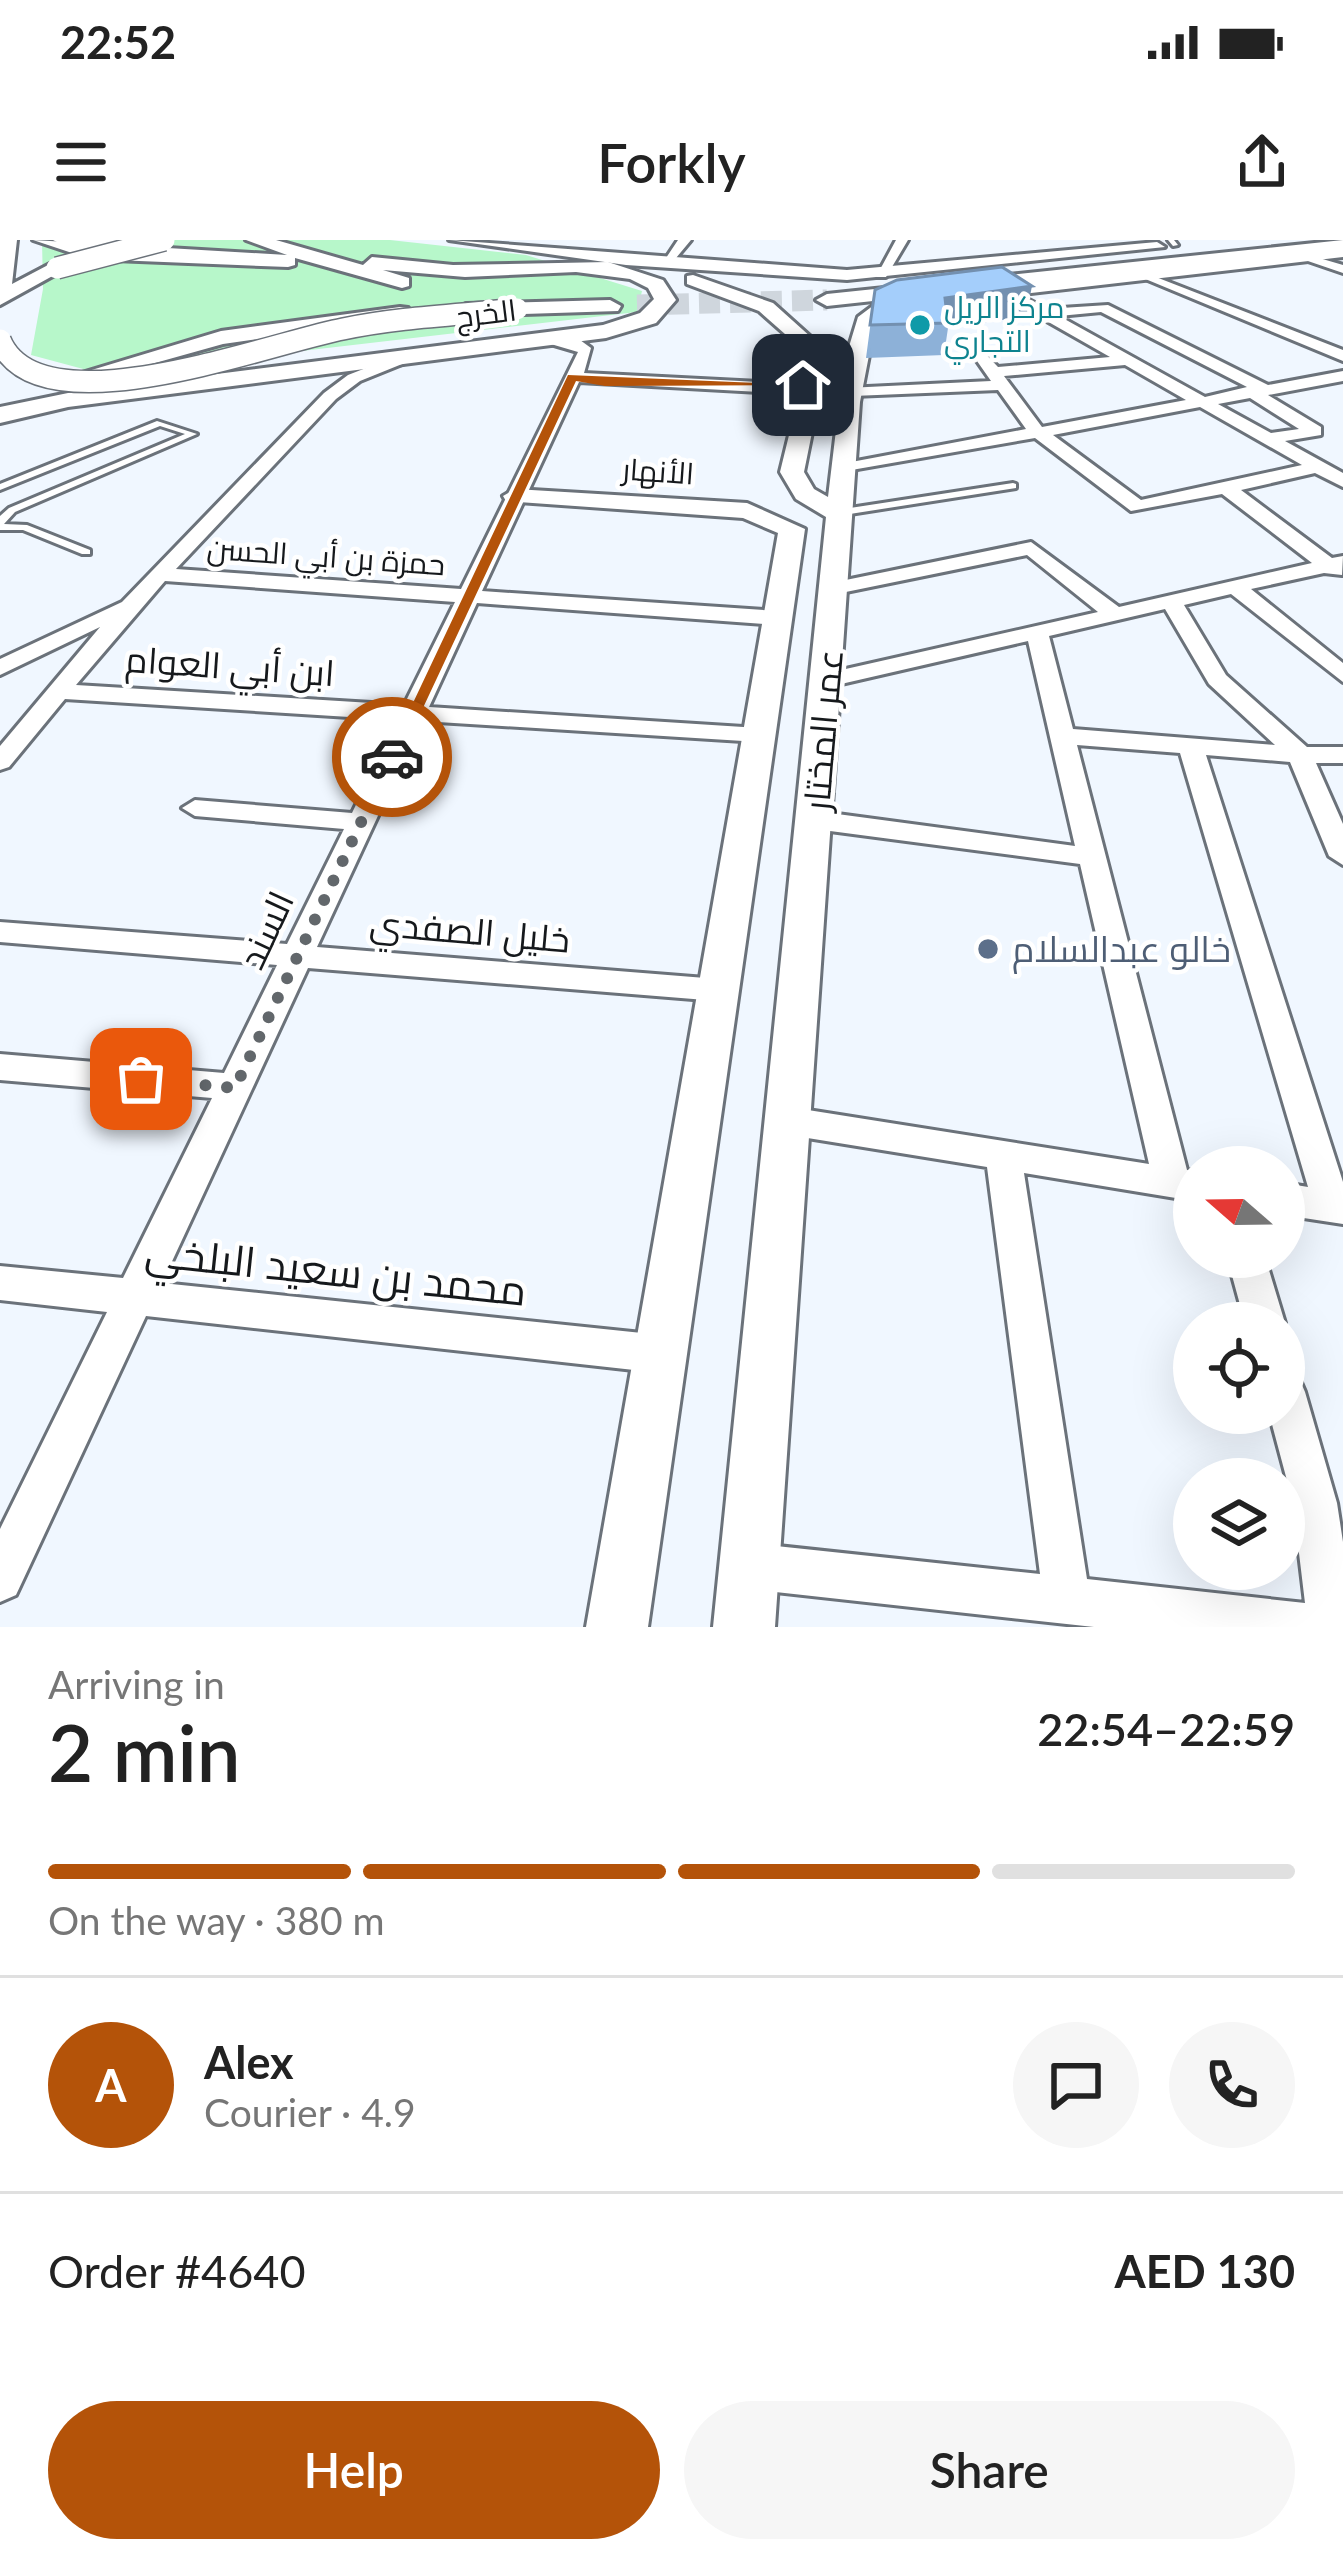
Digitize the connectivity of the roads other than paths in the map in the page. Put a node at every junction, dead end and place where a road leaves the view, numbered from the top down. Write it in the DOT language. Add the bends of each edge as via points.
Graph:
graph roads {
  1 [pos="8,240"];
  2 [pos="42,240"];
  3 [pos="63,240"];
  4 [pos="116,240"];
  5 [pos="164,240"];
  6 [pos="255,240"];
  7 [pos="297,240"];
  8 [pos="457,240"];
  9 [pos="686,240"];
  10 [pos="902,240"];
  11 [pos="919,240"];
  12 [pos="1222,240"];
  13 [pos="1173,243"];
  14 [pos="1293,248"];
  15 [pos="1343,248"];
  16 [pos="670,255"];
  17 [pos="626,260"];
  18 [pos="372,262"];
  19 [pos="567,265"];
  20 [pos="333,266"];
  21 [pos="1343,269"];
  22 [pos="890,274"];
  23 [pos="1148,275"];
  24 [pos="1006,292"];
  25 [pos="0,299"];
  26 [pos="640,300"];
  27 [pos="518,309"];
  28 [pos="1045,313"];
  29 [pos="549,339"];
  30 [pos="0,340"];
  31 [pos="1167,340"];
  32 [pos="812,347"];
  33 [pos="1105,347"];
  34 [pos="978,351"];
  35 [pos="1343,356"];
  36 [pos="407,357"];
  37 [pos="1128,360"];
  38 [pos="292,372"];
  39 [pos="87,374"];
  40 [pos="1343,376"];
  41 [pos="572,377"];
  42 [pos="813,378"];
  43 [pos="998,379"];
  44 [pos="230,380"];
  45 [pos="37,383"];
  46 [pos="1257,390"];
  47 [pos="853,391"];
  48 [pos="330,396"];
  49 [pos="1198,399"];
  50 [pos="0,402"];
  51 [pos="0,415"];
  52 [pos="1036,431"];
  53 [pos="1269,439"];
  54 [pos="1318,466"];
  55 [pos="846,468"];
  56 [pos="1343,481"];
  57 [pos="1013,486"];
  58 [pos="0,487"];
  59 [pos="1225,488"];
  60 [pos="515,496"];
  61 [pos="6,508"];
  62 [pos="837,513"];
  63 [pos="0,525"];
  64 [pos="792,529"];
  65 [pos="86,552"];
  66 [pos="1338,568"];
  67 [pos="158,574"];
  68 [pos="1235,587"];
  69 [pos="836,588"];
  70 [pos="467,597"];
  71 [pos="1172,601"];
  72 [pos="132,603"];
  73 [pos="1114,614"];
  74 [pos="777,618"];
  75 [pos="1037,632"];
  76 [pos="0,668"];
  77 [pos="1343,675"];
  78 [pos="827,680"];
  79 [pos="56,691"];
  80 [pos="413,713"];
  81 [pos="759,735"];
  82 [pos="1062,736"];
  83 [pos="1190,745"];
  84 [pos="1300,755"];
  85 [pos="1343,755"];
  86 [pos="0,762"];
  87 [pos="195,808"];
  88 [pos="815,820"];
  89 [pos="360,822"];
  90 [pos="1343,856"];
  91 [pos="1092,857"];
  92 [pos="0,932"];
  93 [pos="297,956"];
  94 [pos="718,990"];
  95 [pos="0,1067"];
  96 [pos="235,1088"];
  97 [pos="789,1121"];
  98 [pos="1173,1149"];
  99 [pos="1003,1156"];
  100 [pos="1173,1183"];
  101 [pos="1305,1202"];
  102 [pos="1338,1207"];
  103 [pos="0,1283"];
  104 [pos="131,1297"];
  105 [pos="661,1354"];
  106 [pos="1296,1434"];
  107 [pos="749,1566"];
  108 [pos="0,1579"];
  109 [pos="1067,1601"];
  110 [pos="617,1627"];
  111 [pos="744,1627"];
  112 [pos="1309,1627"];
  113 [pos="1332,1627"];
  1 -- 25 [label="main road"];
  2 -- 20 [label="main road" via="89,253"];
  3 -- 4 [label="main road"];
  5 -- 25 [label="main road, bridge" via="57,268"];
  6 -- 20 [label="main road"];
  7 -- 18 [label="main road"];
  8 -- 17 [label="street"];
  9 -- 16 [label="street"];
  10 -- 22 [label="street"];
  11 -- 22 [label="street"];
  12 -- 13 [label="street"];
  13 -- 22 [label="street"];
  14 -- 15 [label="street, عمر المختار"];
  14 -- 15 [label="main road" via="820,295"];
  14 -- 21 [label="street"];
  14 -- 23 [label="street, عمر المختار"];
  17 -- 22 [label="street"];
  17 -- 32 [label="street" via="756,286 796,313"];
  18 -- 19 [label="main road, الخرج" via="448,271"];
  18 -- 26 [label="main road" via="493,286"];
  19 -- 29 [label="main road, الخرج" via="644,278 662,288 665,304 630,326"];
  19 -- 32 [label="street" via="722,288 778,314"];
  20 -- 26 [label="main road" via="494,296"];
  23 -- 24 [label="street, عمر المختار"];
  23 -- 35 [label="street"];
  24 -- 28 [label="street"];
  24 -- 47 [label="street, عمر المختار" via="883,306 860,330"];
  26 -- 27 [label="main road, الخرج"];
  27 -- 39 [label="main road, الخرج" via="272,329"];
  27 -- 45 [label="main road, الخرج, bridge" via="345,328 155,376"];
  28 -- 31 [label="street" via="1103,308"];
  28 -- 33 [label="street"];
  29 -- 36 [label="main road, الخرج"];
  29 -- 41 [label="street" via="586,351"];
  30 -- 45 [label="main road, bridge" via="8,360"];
  31 -- 33 [label="street"];
  31 -- 46 [label="street"];
  32 -- 42 [label="street"];
  33 -- 37 [label="street"];
  34 -- 43 [label="street"];
  36 -- 38 [label="main road, الخرج"];
  36 -- 48 [label="street"];
  37 -- 43 [label="street"];
  37 -- 49 [label="street"];
  38 -- 44 [label="main road, الخرج"];
  38 -- 48 [label="street" via="332,377"];
  40 -- 46 [label="street"];
  41 -- 42 [label="street" via="778,388"];
  41 -- 60 [label="street, السند"];
  42 -- 62 [label="street" via="792,472 805,494"];
  43 -- 47 [label="street"];
  43 -- 52 [label="street"];
  44 -- 45 [label="main road, bridge" via="102,388"];
  44 -- 51 [label="main road, الخرج"];
  45 -- 50 [label="main road, الخرج"];
  46 -- 49 [label="street"];
  46 -- 53 [label="street" via="1316,431"];
  47 -- 55 [label="street, عمر المختار"];
  48 -- 67 [label="street"];
  49 -- 52 [label="street"];
  49 -- 53 [label="street"];
  52 -- 55 [label="street"];
  52 -- 59 [label="street" via="1138,507"];
  53 -- 54 [label="street"];
  54 -- 56 [label="street"];
  54 -- 59 [label="street"];
  55 -- 62 [label="street, عمر المختار"];
  57 -- 62 [label="lane"];
  58 -- 61 [label="lane" via="160,423 193,434"];
  59 -- 66 [label="street"];
  60 -- 64 [label="street, الأنهار" via="747,511"];
  60 -- 70 [label="street, السند"];
  61 -- 63 [label="lane"];
  62 -- 69 [label="street, عمر المختار"];
  63 -- 65 [label="lane"];
  64 -- 74 [label="street, عمر المختار"];
  66 -- 68 [label="street"];
  67 -- 70 [label="street, حمزة بن أبي الحسن"];
  67 -- 72 [label="street"];
  68 -- 71 [label="street"];
  68 -- 77 [label="street"];
  69 -- 73 [label="street" via="1031,548"];
  69 -- 78 [label="street, عمر المختار"];
  70 -- 74 [label="street, حمزة بن أبي الحسن"];
  70 -- 80 [label="street, السند"];
  71 -- 73 [label="street"];
  71 -- 84 [label="street" via="1217,679"];
  72 -- 76 [label="street"];
  72 -- 79 [label="street"];
  73 -- 75 [label="street"];
  74 -- 81 [label="street, عمر المختار"];
  75 -- 78 [label="street"];
  75 -- 82 [label="street"];
  78 -- 88 [label="street, عمر المختار"];
  79 -- 80 [label="street, ابن أبي العوام"];
  79 -- 86 [label="street"];
  80 -- 81 [label="street, ابن أبي العوام"];
  80 -- 89 [label="street, السند"];
  81 -- 94 [label="street, عمر المختار"];
  82 -- 83 [label="street"];
  82 -- 91 [label="street"];
  83 -- 84 [label="street"];
  83 -- 102 [label="street"];
  84 -- 85 [label="street"];
  84 -- 90 [label="street"];
  87 -- 89 [label="street"];
  88 -- 91 [label="street"];
  88 -- 97 [label="street, عمر المختار"];
  89 -- 93 [label="street, السند"];
  91 -- 98 [label="street"];
  92 -- 93 [label="street, خليل الصفدي"];
  93 -- 94 [label="street, خليل الصفدي"];
  93 -- 96 [label="street, السند"];
  94 -- 105 [label="street, عمر المختار"];
  95 -- 96 [label="street"];
  96 -- 104 [label="street, السند"];
  97 -- 99 [label="street"];
  97 -- 107 [label="street, عمر المختار"];
  99 -- 100 [label="street"];
  99 -- 109 [label="street"];
  101 -- 102 [label="street"];
  103 -- 104 [label="street, محمد بن سعيد البلخي"];
  104 -- 105 [label="street, محمد بن سعيد البلخي"];
  104 -- 108 [label="street, السند"];
  105 -- 110 [label="street, عمر المختار"];
  106 -- 113 [label="street" via="1316,1503"];
  107 -- 109 [label="street"];
  107 -- 111 [label="street, عمر المختار"];
  109 -- 112 [label="street"];
}
